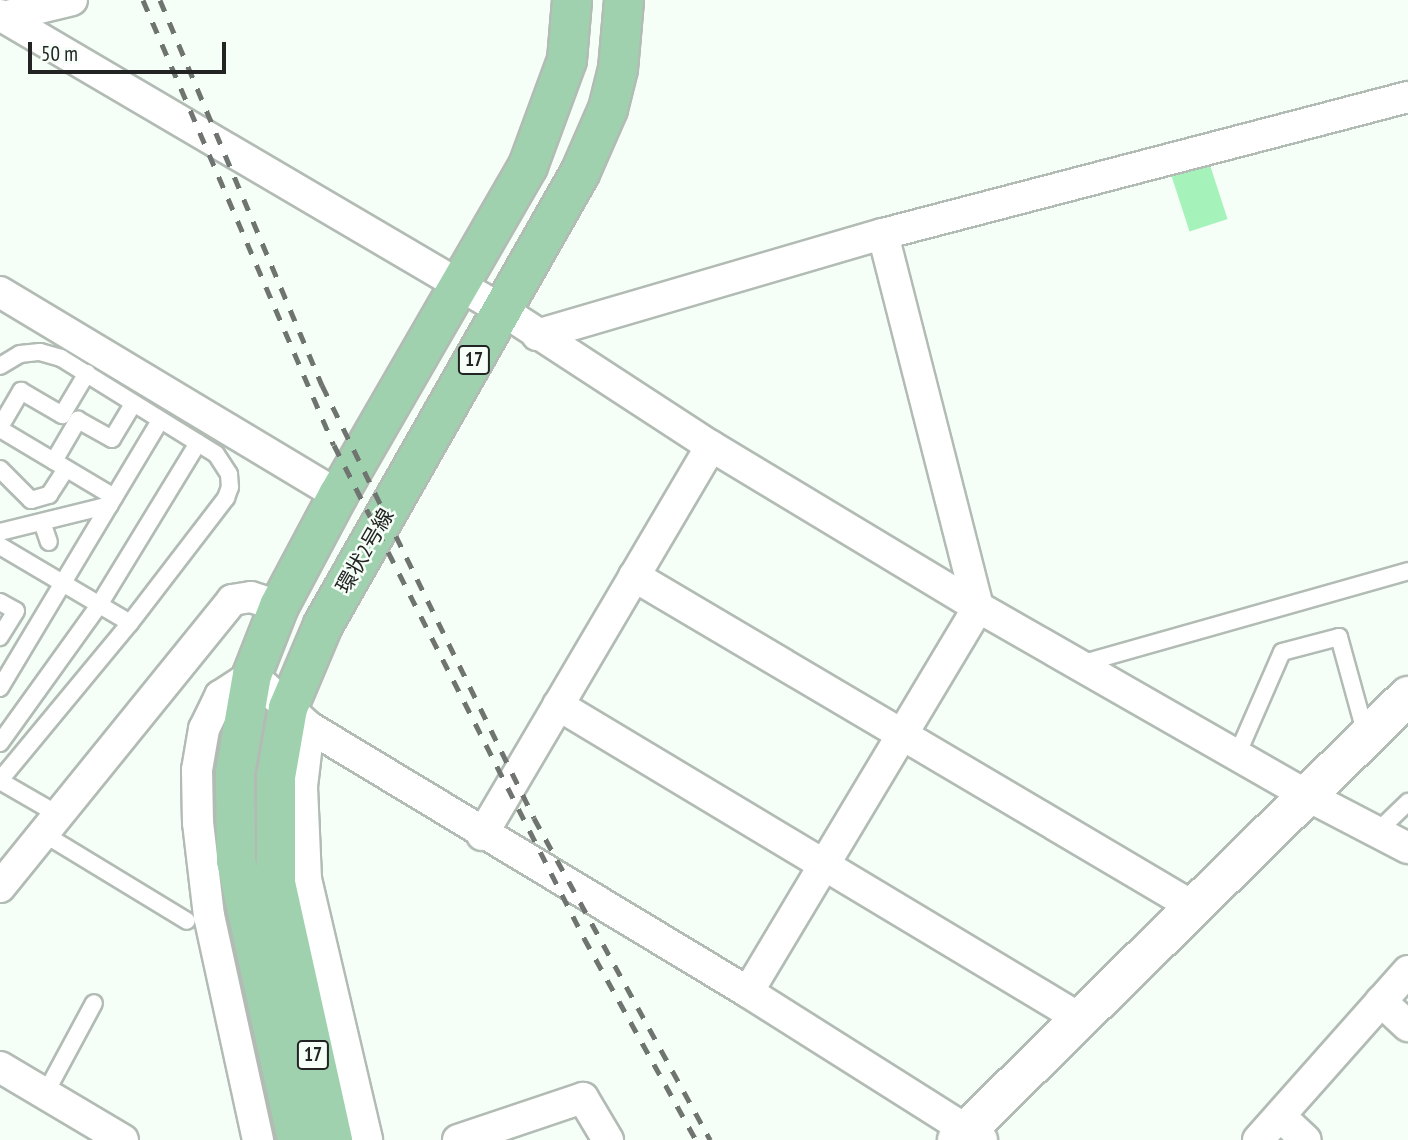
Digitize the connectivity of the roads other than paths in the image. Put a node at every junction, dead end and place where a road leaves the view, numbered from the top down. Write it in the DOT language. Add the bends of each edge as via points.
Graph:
graph roads {
  1 [pos="72,0"];
  2 [pos="572,0"];
  3 [pos="624,0"];
  4 [pos="3,11"];
  5 [pos="1408,97"];
  6 [pos="883,234"];
  7 [pos="459,285"];
  8 [pos="0,292"];
  9 [pos="502,310"];
  10 [pos="537,335"];
  11 [pos="0,366"];
  12 [pos="87,373"];
  13 [pos="132,404"];
  14 [pos="160,421"];
  15 [pos="0,428"];
  16 [pos="198,443"];
  17 [pos="711,446"];
  18 [pos="60,465"];
  19 [pos="0,469"];
  20 [pos="338,495"];
  21 [pos="112,501"];
  22 [pos="42,522"];
  23 [pos="0,532"];
  24 [pos="49,542"];
  25 [pos="0,545"];
  26 [pos="1408,571"];
  27 [pos="634,576"];
  28 [pos="63,583"];
  29 [pos="0,602"];
  30 [pos="99,604"];
  31 [pos="279,606"];
  32 [pos="978,607"];
  33 [pos="130,623"];
  34 [pos="0,637"];
  35 [pos="0,646"];
  36 [pos="18,657"];
  37 [pos="1078,665"];
  38 [pos="252,675"];
  39 [pos="1,685"];
  40 [pos="1408,696"];
  41 [pos="558,705"];
  42 [pos="299,718"];
  43 [pos="902,734"];
  44 [pos="1367,737"];
  45 [pos="0,743"];
  46 [pos="1237,755"];
  47 [pos="0,781"];
  48 [pos="1308,796"];
  49 [pos="1408,802"];
  50 [pos="51,824"];
  51 [pos="1378,831"];
  52 [pos="482,835"];
  53 [pos="1408,848"];
  54 [pos="824,865"];
  55 [pos="0,887"];
  56 [pos="1194,906"];
  57 [pos="187,921"];
  58 [pos="1408,971"];
  59 [pos="276,974"];
  60 [pos="748,992"];
  61 [pos="1381,1001"];
  62 [pos="94,1003"];
  63 [pos="1079,1018"];
  64 [pos="1408,1026"];
  65 [pos="0,1067"];
  66 [pos="45,1094"];
  67 [pos="1280,1116"];
  68 [pos="969,1136"];
  69 [pos="476,1137"];
  70 [pos="123,1140"];
  71 [pos="258,1140"];
  72 [pos="297,1140"];
  73 [pos="333,1140"];
  74 [pos="367,1140"];
  75 [pos="608,1140"];
  76 [pos="1258,1140"];
  77 [pos="1306,1140"];
  1 -- 4 [label="street"];
  2 -- 7 [label="main road, 環状2号線 / 17" via="567,60 543,134"];
  3 -- 9 [label="main road, 環状2号線 / 17" via="618,69 598,134"];
  4 -- 7 [label="street"];
  5 -- 6 [label="street"];
  6 -- 10 [label="street"];
  6 -- 32 [label="street"];
  7 -- 9 [label="street"];
  7 -- 20 [label="main road, 環状2号線 / 17"];
  8 -- 20 [label="street"];
  9 -- 10 [label="street"];
  9 -- 42 [label="main road, 環状2号線 / 17" via="323,625"];
  10 -- 17 [label="street"];
  11 -- 12 [label="lane" via="20,354 40,352"];
  12 -- 13 [label="lane"];
  12 -- 15 [label="lane" via="62,415 21,391"];
  13 -- 14 [label="lane"];
  13 -- 18 [label="lane" via="112,439 78,421"];
  14 -- 16 [label="lane"];
  14 -- 21 [label="lane"];
  15 -- 18 [label="lane"];
  16 -- 30 [label="lane"];
  16 -- 33 [label="lane" via="224,464 229,474 226,498"];
  17 -- 27 [label="street"];
  17 -- 32 [label="street"];
  18 -- 19 [label="lane" via="49,495 40,500 23,497 9,474"];
  18 -- 21 [label="lane"];
  20 -- 31 [label="main road, 環状2号線 / 17"];
  21 -- 22 [label="lane"];
  21 -- 28 [label="lane"];
  22 -- 23 [label="lane"];
  22 -- 24 [label="lane"];
  25 -- 28 [label="lane"];
  26 -- 37 [label="lane"];
  27 -- 41 [label="street"];
  27 -- 43 [label="street"];
  28 -- 30 [label="lane"];
  28 -- 36 [label="lane"];
  29 -- 34 [label="lane" via="16,611"];
  30 -- 33 [label="lane"];
  30 -- 45 [label="lane"];
  31 -- 38 [label="main road, 環状2号線 / 17"];
  31 -- 50 [label="street" via="251,597 232,600"];
  32 -- 37 [label="street"];
  32 -- 43 [label="street"];
  33 -- 47 [label="lane"];
  35 -- 36 [label="lane"];
  36 -- 39 [label="lane"];
  37 -- 46 [label="street"];
  38 -- 42 [label="street"];
  38 -- 59 [label="main road, 環状2号線 / 17" via="235,773 234,835 239,885"];
  38 -- 71 [label="street" via="220,696 204,729 198,824 209,916"];
  40 -- 44 [label="street"];
  41 -- 52 [label="street"];
  41 -- 54 [label="street"];
  42 -- 52 [label="street"];
  42 -- 59 [label="main road, 環状2号線 / 17" via="276,777"];
  42 -- 74 [label="street" via="306,879"];
  43 -- 54 [label="street"];
  43 -- 56 [label="street"];
  44 -- 46 [label="lane" via="1339,637 1282,652"];
  44 -- 48 [label="street"];
  46 -- 48 [label="street"];
  47 -- 50 [label="lane"];
  48 -- 51 [label="street"];
  48 -- 56 [label="street"];
  49 -- 51 [label="lane"];
  50 -- 55 [label="street"];
  50 -- 57 [label="lane"];
  51 -- 53 [label="street"];
  52 -- 60 [label="street"];
  54 -- 60 [label="street"];
  54 -- 63 [label="street"];
  56 -- 63 [label="street"];
  58 -- 61 [label="street"];
  59 -- 72 [label="main road, 環状2号線 / 17"];
  59 -- 73 [label="main road, 環状2号線 / 17"];
  60 -- 68 [label="street"];
  61 -- 64 [label="street"];
  61 -- 67 [label="street"];
  62 -- 66 [label="lane"];
  63 -- 68 [label="street"];
  65 -- 66 [label="street"];
  66 -- 70 [label="street"];
  67 -- 76 [label="street"];
  67 -- 77 [label="street"];
  69 -- 75 [label="street" via="583,1098"];
}
